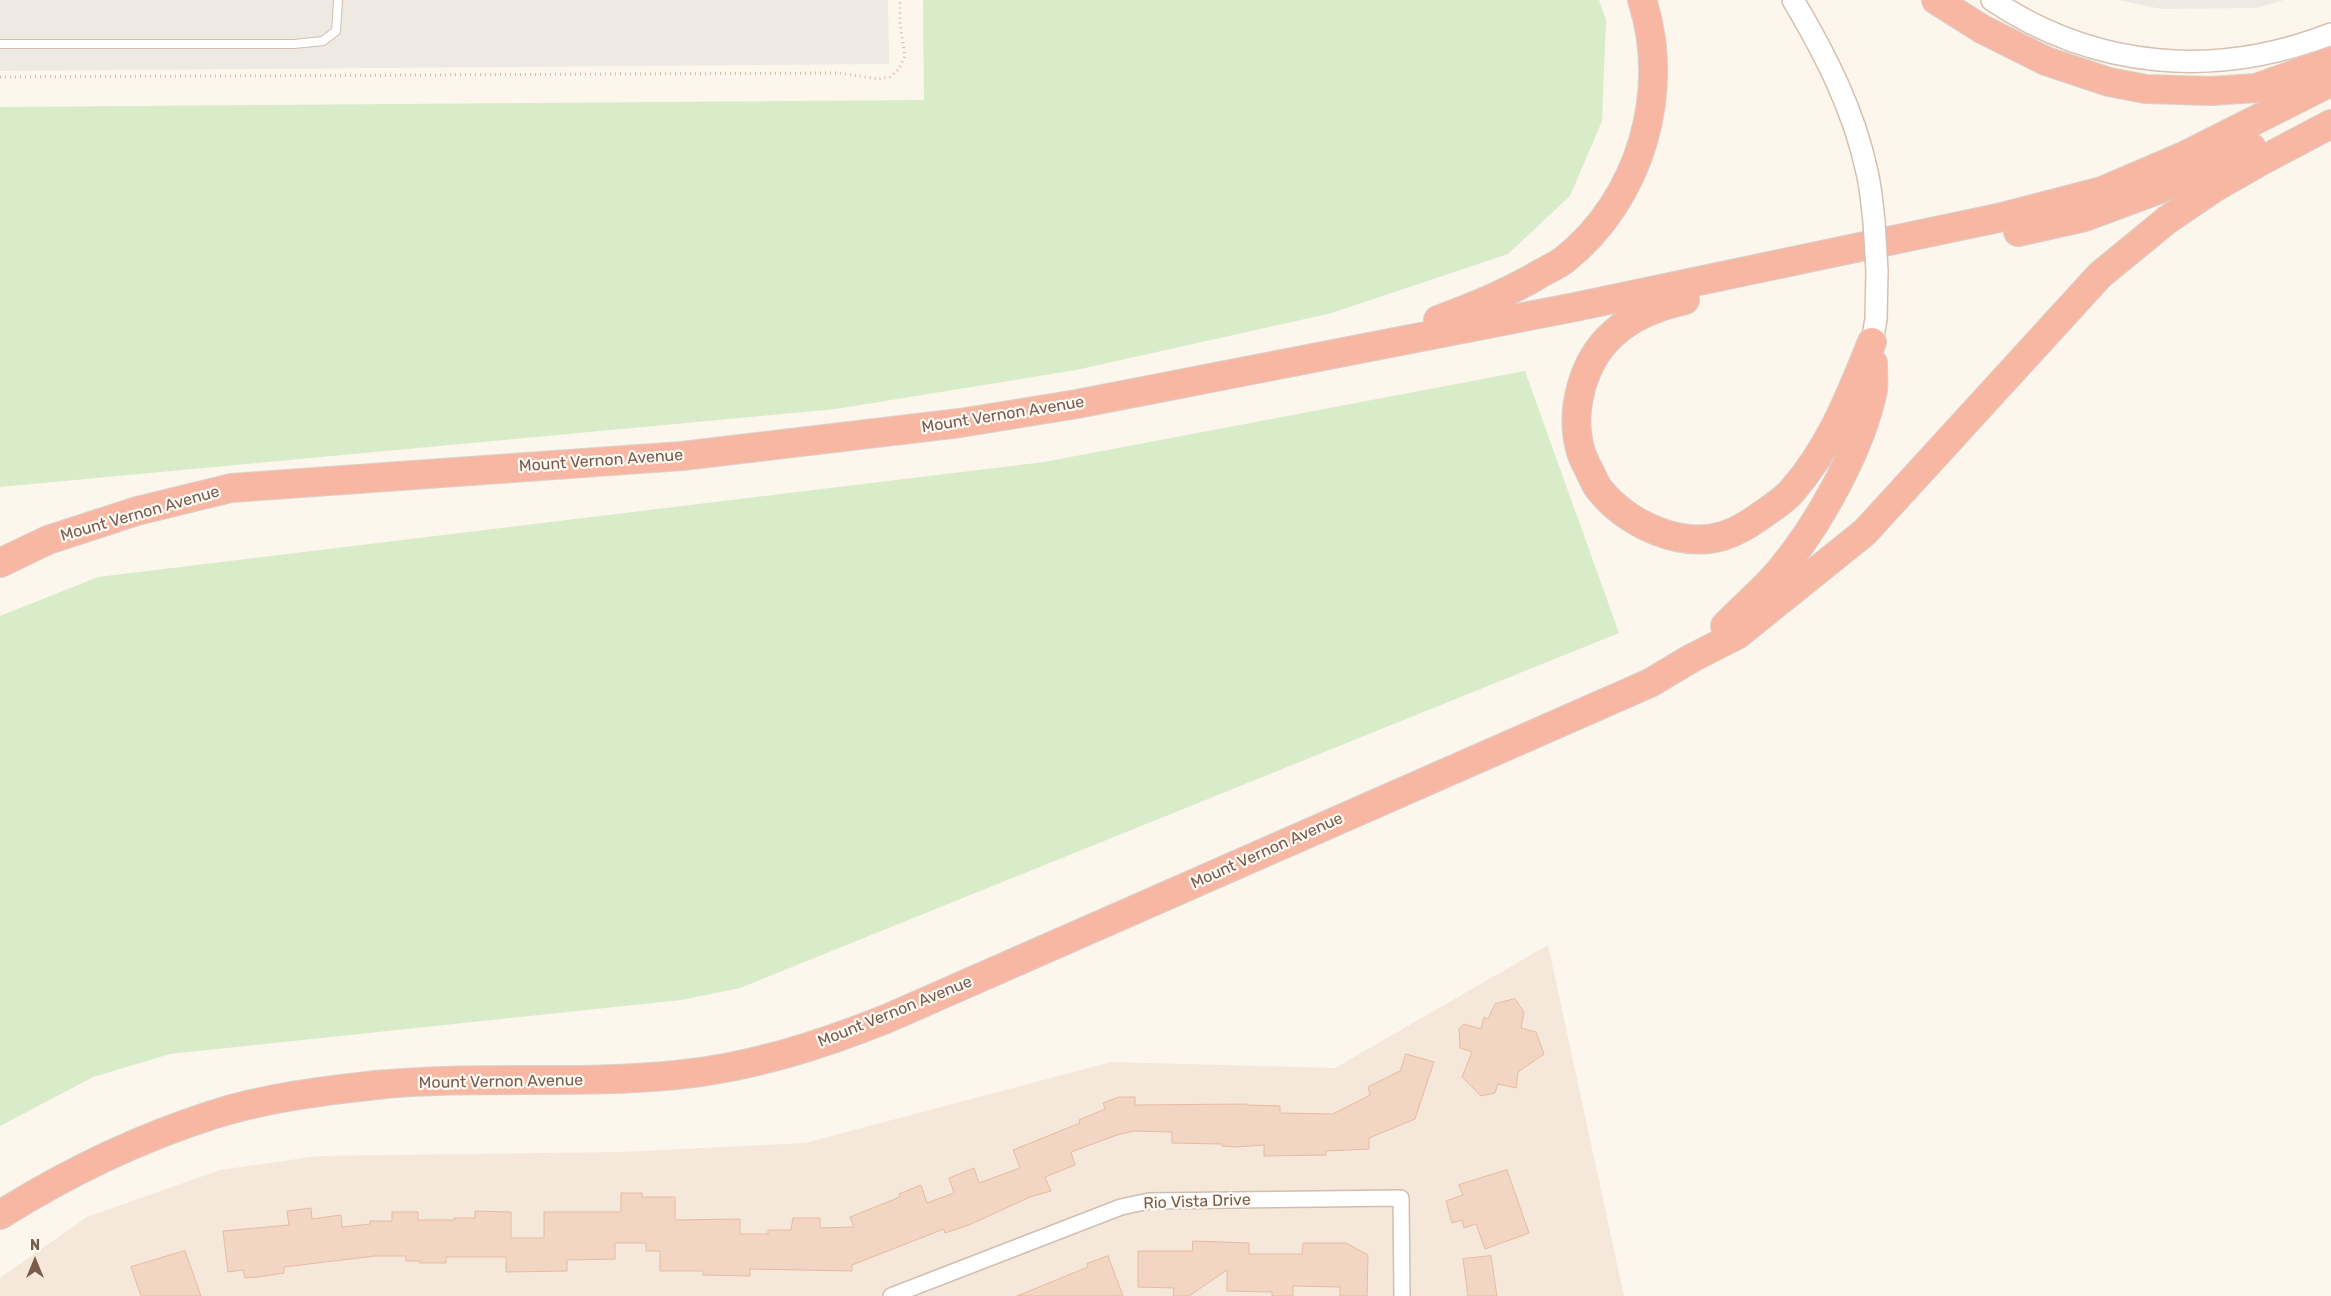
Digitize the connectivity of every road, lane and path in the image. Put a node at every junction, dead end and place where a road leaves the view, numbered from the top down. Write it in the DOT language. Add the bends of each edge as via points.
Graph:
graph roads {
  1 [pos="338,0"];
  2 [pos="900,0"];
  3 [pos="1642,0"];
  4 [pos="1793,0"];
  5 [pos="1936,0"];
  6 [pos="1992,0"];
  7 [pos="2331,34"];
  8 [pos="0,44"];
  9 [pos="2331,61"];
  10 [pos="0,77"];
  11 [pos="2331,82"];
  12 [pos="2331,113"];
  13 [pos="2331,124"];
  14 [pos="1872,342"];
  15 [pos="1209,378"];
  16 [pos="0,563"];
  17 [pos="1692,658"];
  18 [pos="0,1215"];
  19 [pos="891,1296"];
  20 [pos="1402,1296"];
  1 -- 8 [label="lane" via="336,31 323,40 294,44"];
  2 -- 10 [label="path" via="905,56 899,69 890,77 878,80 839,73"];
  3 -- 15 [label="highway" via="1651,43 1653,77 1650,112 1642,146 1612,208 1592,234 1563,261 1512,290 1411,330"];
  4 -- 14 [label="main road, bridge" via="1820,45 1850,110 1867,172 1878,271"];
  5 -- 9 [label="highway" via="1982,29 2046,61 2109,82 2146,89 2211,91 2256,88"];
  6 -- 7 [label="main road" via="2072,42 2119,55 2166,61 2213,62 2251,56 2296,48"];
  11 -- 15 [label="highway" via="2186,155 2102,191 1998,218 1575,307"];
  12 -- 14 [label="highway" via="2155,191 2085,216 1672,303 1636,316 1612,334 1596,355 1583,381 1576,415 1581,452 1598,488 1619,510 1658,532 1693,539 1722,537 1746,527 1774,507 1791,492 1817,459 1837,426"];
  13 -- 17 [label="highway" via="2230,179 2159,226 2100,275 1865,532 1737,635"];
  14 -- 17 [label="highway" via="1873,389 1846,466 1812,527 1779,572"];
  15 -- 16 [label="highway, Mount Vernon Avenue" via="960,423 702,453 231,488 137,511 48,540"];
  17 -- 18 [label="highway, Mount Vernon Avenue" via="1650,683 886,1019 836,1038 743,1065 678,1075 378,1085 268,1102 214,1114 150,1137 87,1164"];
  19 -- 20 [label="street, Rio Vista Drive" via="1121,1207 1149,1201 1401,1198"];
}
